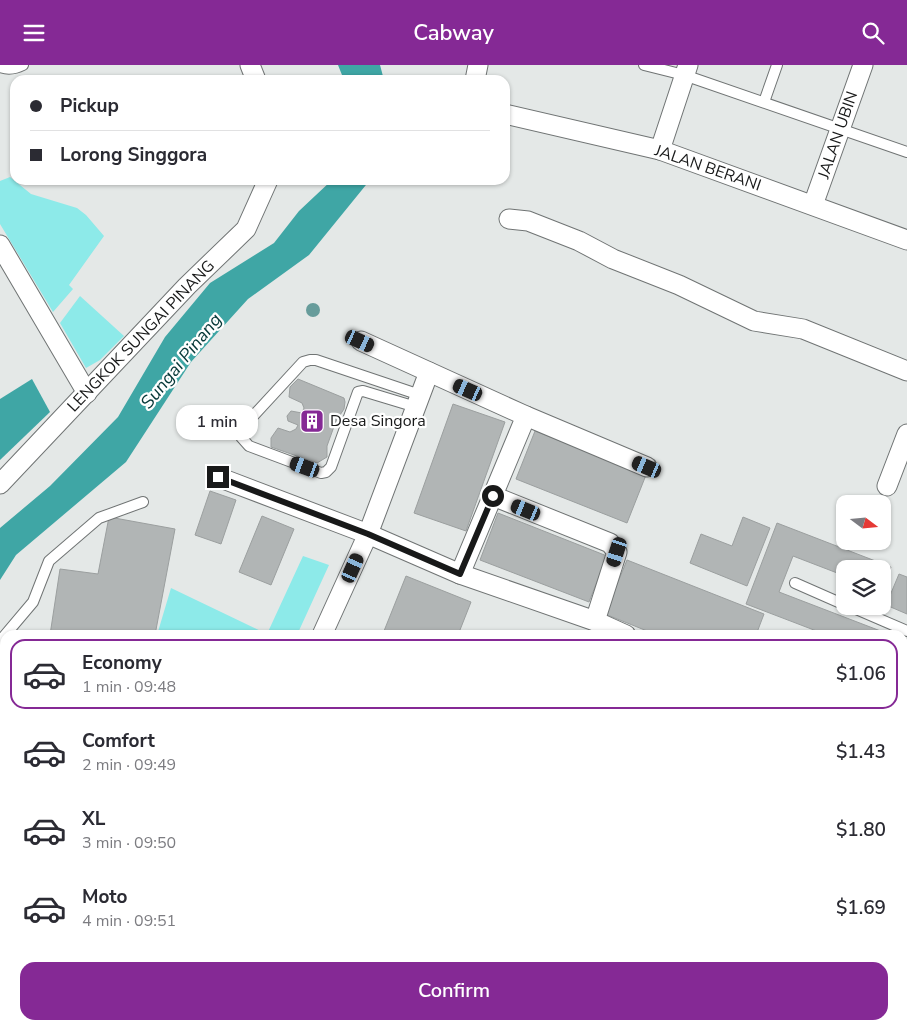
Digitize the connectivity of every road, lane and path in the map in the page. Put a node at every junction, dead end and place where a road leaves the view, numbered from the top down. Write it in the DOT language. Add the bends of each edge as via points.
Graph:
graph roads {
  1 [pos="23,65"];
  2 [pos="644,65"];
  3 [pos="777,65"];
  4 [pos="863,65"];
  5 [pos="0,67"];
  6 [pos="686,70"];
  7 [pos="764,102"];
  8 [pos="510,115"];
  9 [pos="840,129"];
  10 [pos="660,151"];
  11 [pos="907,152"];
  12 [pos="266,185"];
  13 [pos="814,205"];
  14 [pos="509,219"];
  15 [pos="907,240"];
  16 [pos="0,245"];
  17 [pos="360,341"];
  18 [pos="907,371"];
  19 [pos="429,372"];
  20 [pos="87,393"];
  21 [pos="418,401"];
  22 [pos="526,416"];
  23 [pos="907,434"];
  24 [pos="647,467"];
  25 [pos="218,477"];
  26 [pos="0,484"];
  27 [pos="887,486"];
  28 [pos="493,496"];
  29 [pos="143,502"];
  30 [pos="368,534"];
  31 [pos="460,574"];
  32 [pos="795,583"];
  33 [pos="836,601"];
  34 [pos="869,615"];
  35 [pos="595,621"];
  36 [pos="9,630"];
  37 [pos="324,630"];
  38 [pos="615,630"];
  39 [pos="905,630"];
  1 -- 5 [label="lane" via="6,69"];
  2 -- 6 [label="lane"];
  3 -- 7 [label="lane"];
  4 -- 9 [label="street, JALAN UBIN"];
  6 -- 7 [label="lane"];
  6 -- 10 [label="street"];
  7 -- 9 [label="lane"];
  8 -- 10 [label="street, JALAN BERANI"];
  9 -- 11 [label="lane"];
  9 -- 13 [label="street, JALAN UBIN"];
  10 -- 13 [label="street, JALAN BERANI"];
  12 -- 20 [label="street, LENGKOK SUNGAI PINANG" via="246,229 187,286"];
  13 -- 15 [label="street, JALAN BERANI"];
  14 -- 18 [label="street" via="528,221 578,241 754,321 803,329"];
  16 -- 20 [label="street"];
  17 -- 19 [label="street"];
  19 -- 21 [label="street"];
  19 -- 22 [label="street"];
  20 -- 26 [label="street, LENGKOK SUNGAI PINANG"];
  21 -- 21 [label="lane" via="358,392 331,467 326,472 321,473 249,446 241,437 243,427 303,362 310,360"];
  21 -- 30 [label="street"];
  22 -- 24 [label="street"];
  22 -- 28 [label="street"];
  23 -- 27 [label="street"];
  25 -- 30 [label="street"];
  28 -- 31 [label="street"];
  28 -- 35 [label="street" via="610,543 617,552"];
  29 -- 36 [label="lane" via="99,518 49,561 33,602"];
  30 -- 31 [label="street"];
  30 -- 37 [label="street"];
  31 -- 35 [label="street"];
  32 -- 33 [label="lane"];
  34 -- 39 [label="lane"];
  35 -- 38 [label="street"];
}
